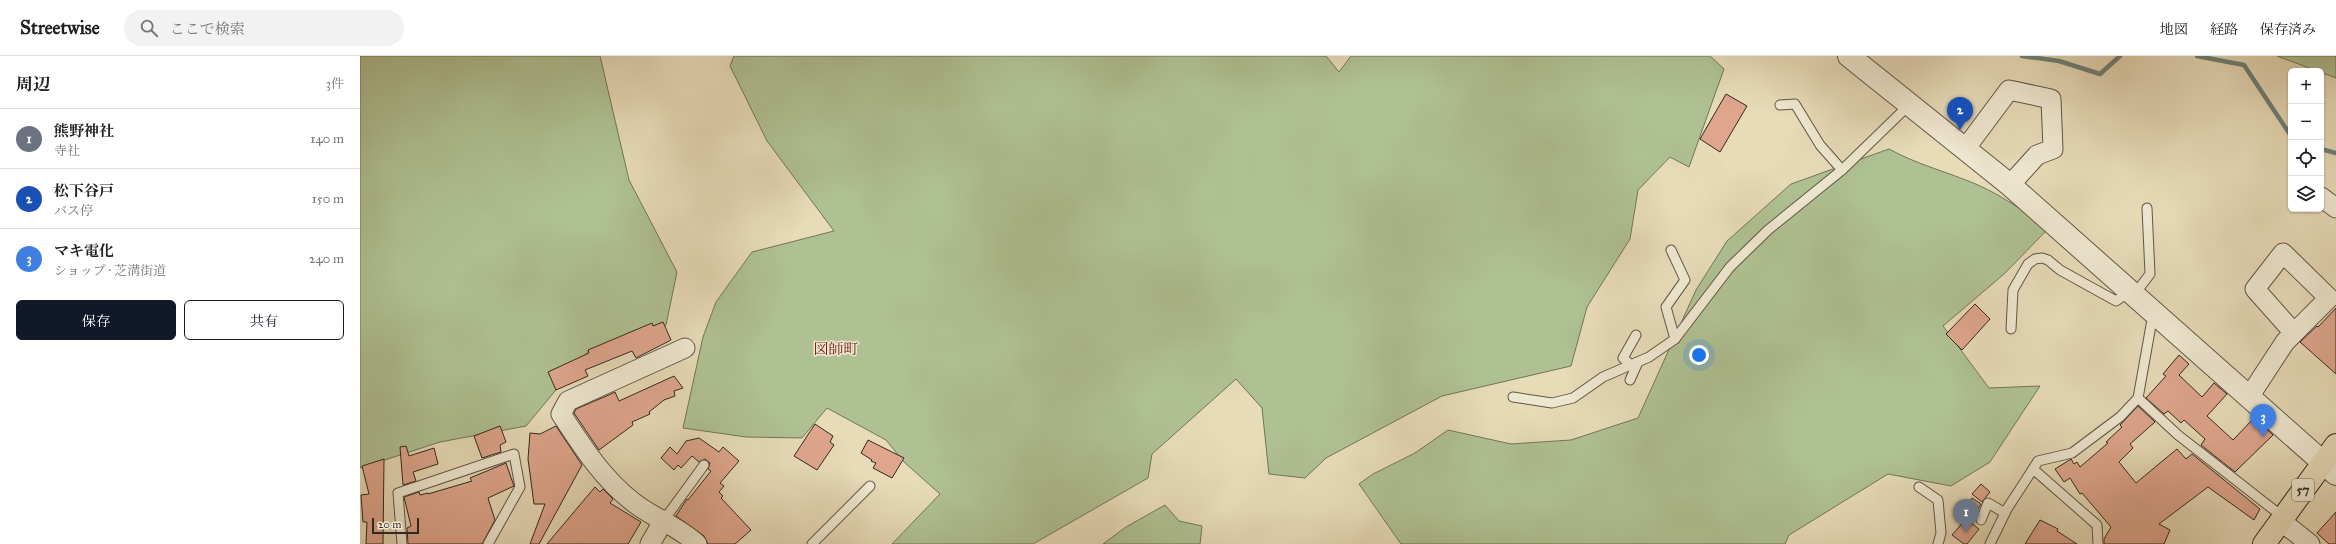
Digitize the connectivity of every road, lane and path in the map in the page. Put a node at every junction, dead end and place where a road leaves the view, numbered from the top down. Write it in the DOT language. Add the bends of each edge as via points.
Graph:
graph roads {
  1 [pos="1849,56"];
  2 [pos="1910,104"];
  3 [pos="1780,105"];
  4 [pos="1965,149"];
  5 [pos="1842,170"];
  6 [pos="2010,185"];
  7 [pos="2324,199"];
  8 [pos="2147,208"];
  9 [pos="2336,208"];
  10 [pos="1671,250"];
  11 [pos="2132,293"];
  12 [pos="2153,312"];
  13 [pos="2011,329"];
  14 [pos="2294,333"];
  15 [pos="1636,335"];
  16 [pos="1675,339"];
  17 [pos="685,348"];
  18 [pos="1635,363"];
  19 [pos="1630,380"];
  20 [pos="1513,397"];
  21 [pos="2249,397"];
  22 [pos="2138,398"];
  23 [pos="2336,445"];
  24 [pos="704,465"];
  25 [pos="2330,468"];
  26 [pos="2033,469"];
  27 [pos="870,486"];
  28 [pos="1919,488"];
  29 [pos="2004,513"];
  30 [pos="2282,519"];
  31 [pos="664,520"];
  32 [pos="1981,520"];
  33 [pos="402,544"];
  34 [pos="488,544"];
  35 [pos="650,544"];
  36 [pos="697,544"];
  37 [pos="812,544"];
  38 [pos="1938,544"];
  39 [pos="1990,544"];
  40 [pos="2098,544"];
  41 [pos="2264,544"];
  42 [pos="2310,544"];
  1 -- 2 [label="street"];
  2 -- 4 [label="street"];
  2 -- 5 [label="lane"];
  3 -- 5 [label="lane" via="1795,104 1820,145"];
  4 -- 6 [label="street"];
  4 -- 6 [label="street" via="2009,90 2051,99 2053,149 2038,155"];
  5 -- 16 [label="lane" via="1768,230 1730,266"];
  6 -- 11 [label="street"];
  7 -- 9 [label="street"];
  8 -- 11 [label="lane" via="2150,274"];
  10 -- 16 [label="lane" via="1685,280 1666,307"];
  11 -- 12 [label="street"];
  11 -- 13 [label="lane" via="2116,301 2060,270 2048,260 2035,259 2028,264 2013,290"];
  12 -- 21 [label="street"];
  12 -- 22 [label="lane"];
  14 -- 21 [label="street" via="2285,342"];
  15 -- 18 [label="lane" via="1623,358"];
  16 -- 18 [label="lane" via="1649,357"];
  17 -- 31 [label="street" via="568,401 561,414 592,461 613,485 634,503"];
  18 -- 19 [label="lane"];
  18 -- 20 [label="lane" via="1603,376 1572,398 1552,403"];
  21 -- 25 [label="street"];
  22 -- 26 [label="lane" via="2120,417 2072,453 2038,460"];
  22 -- 30 [label="lane" via="2178,435"];
  23 -- 25 [label="main road, 57"];
  24 -- 31 [label="lane"];
  25 -- 30 [label="main road, 57"];
  26 -- 29 [label="lane"];
  26 -- 40 [label="lane" via="2097,525"];
  27 -- 37 [label="lane"];
  28 -- 38 [label="lane" via="1938,500 1941,533"];
  29 -- 32 [label="lane" via="1988,503"];
  29 -- 39 [label="lane"];
  30 -- 41 [label="main road, 57"];
  30 -- 42 [label="street"];
  31 -- 35 [label="street"];
  31 -- 36 [label="street"];
  33 -- 34 [label="lane" via="398,493 514,454 520,487"];
}
